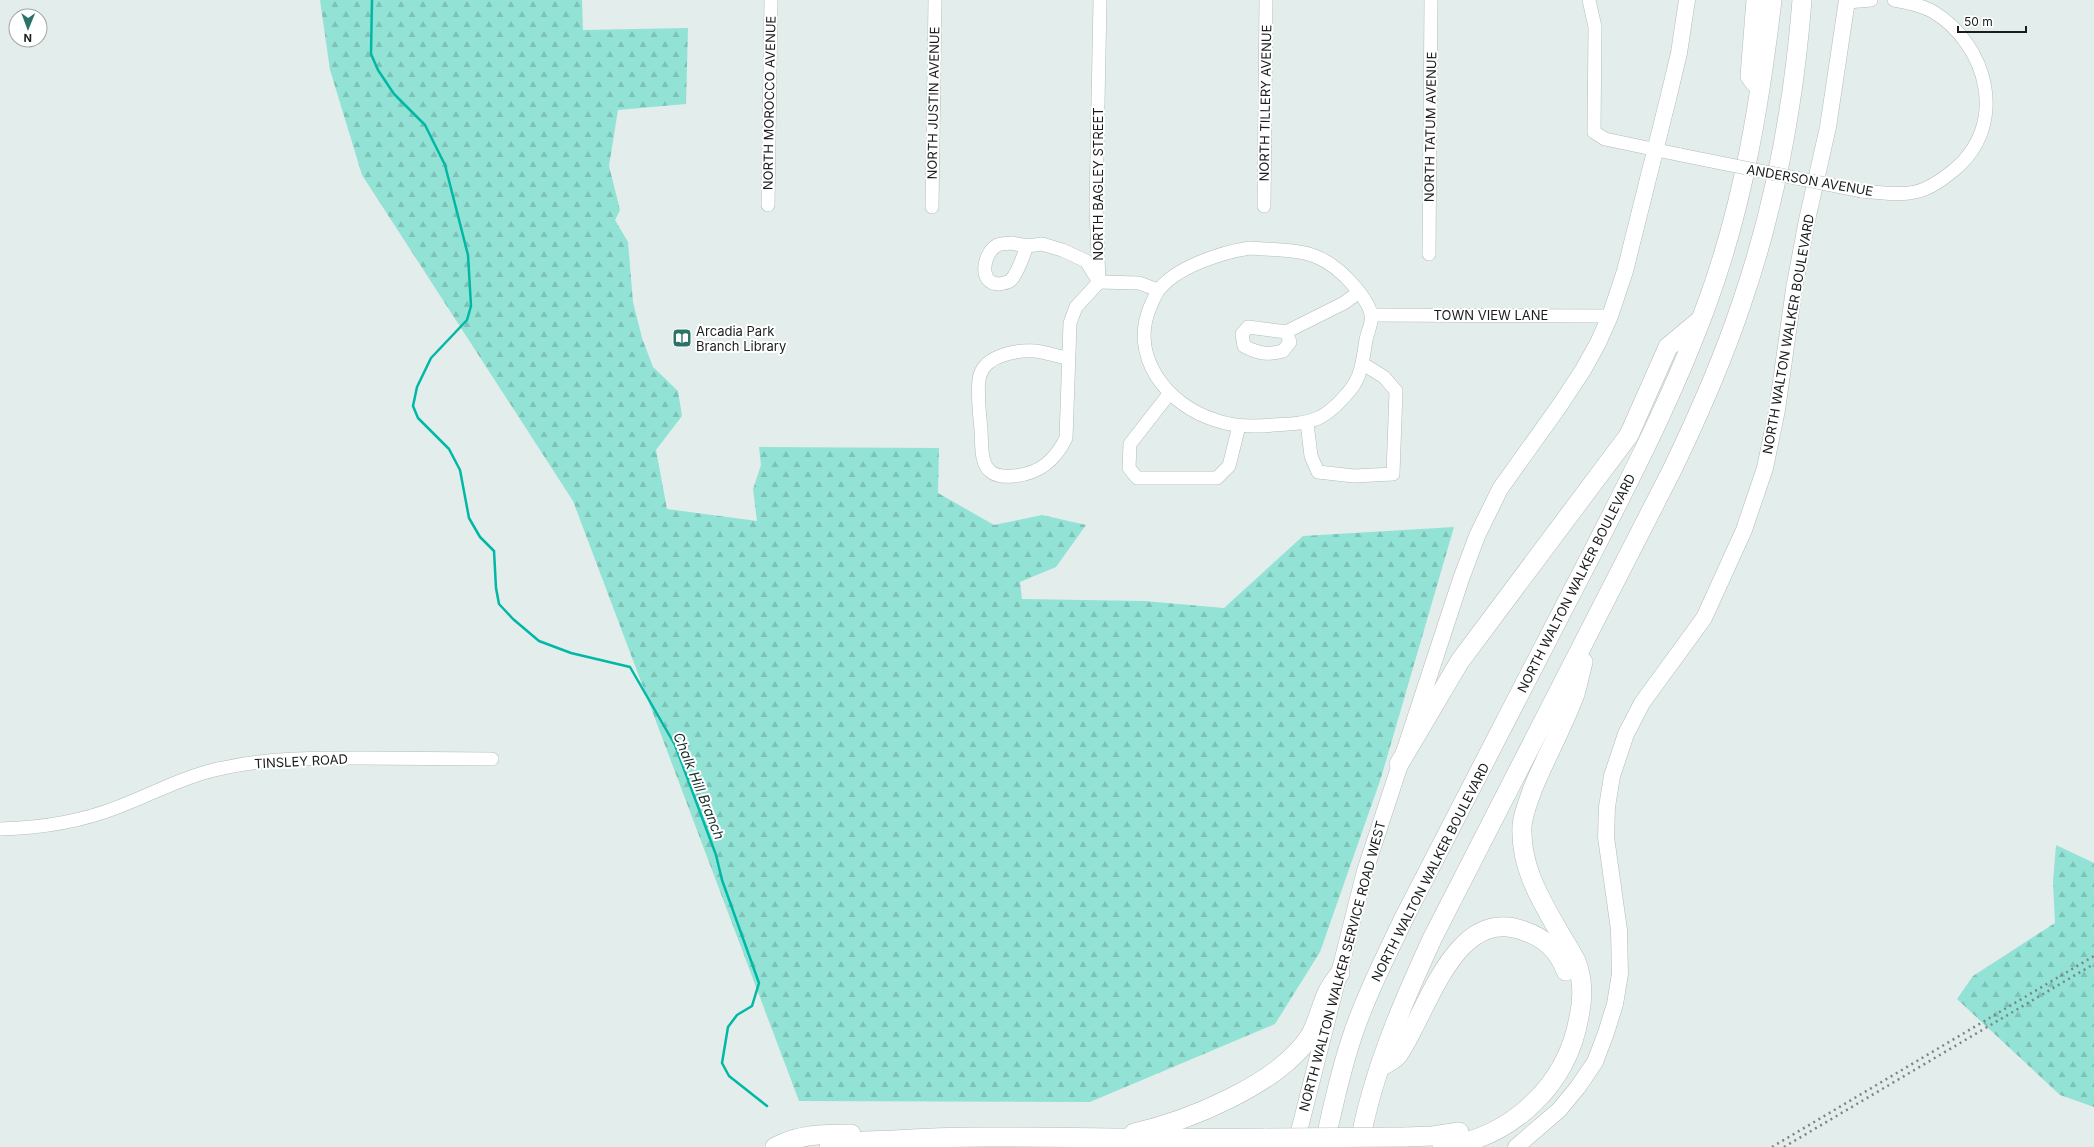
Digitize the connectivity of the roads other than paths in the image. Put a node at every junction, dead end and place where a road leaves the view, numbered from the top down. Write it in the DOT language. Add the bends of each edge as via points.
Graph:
graph roads {
  1 [pos="771,0"];
  2 [pos="935,0"];
  3 [pos="1100,0"];
  4 [pos="1266,0"];
  5 [pos="1431,0"];
  6 [pos="1589,0"];
  7 [pos="1687,0"];
  8 [pos="1756,0"];
  9 [pos="1772,0"];
  10 [pos="1802,0"];
  11 [pos="1871,0"];
  12 [pos="1894,0"];
  13 [pos="1847,1"];
  14 [pos="1761,91"];
  15 [pos="1656,150"];
  16 [pos="768,205"];
  17 [pos="1264,206"];
  18 [pos="932,207"];
  19 [pos="1027,246"];
  20 [pos="1429,254"];
  21 [pos="1099,282"];
  22 [pos="1158,290"];
  23 [pos="1359,292"];
  24 [pos="1372,315"];
  25 [pos="1610,316"];
  26 [pos="1700,320"];
  27 [pos="1286,332"];
  28 [pos="1067,358"];
  29 [pos="1363,364"];
  30 [pos="1169,394"];
  31 [pos="1307,423"];
  32 [pos="1239,426"];
  33 [pos="1590,631"];
  34 [pos="492,759"];
  35 [pos="1399,764"];
  36 [pos="0,829"];
  37 [pos="1340,972"];
  38 [pos="1379,1068"];
  39 [pos="928,1137"];
  40 [pos="1115,1137"];
  41 [pos="775,1147"];
  42 [pos="829,1147"];
  43 [pos="1295,1147"];
  44 [pos="1324,1147"];
  45 [pos="1359,1147"];
  46 [pos="1442,1147"];
  47 [pos="1516,1147"];
  1 -- 16 [label="street, NORTH MOROCCO AVENUE"];
  2 -- 18 [label="street, NORTH JUSTIN AVENUE"];
  3 -- 21 [label="street, NORTH BAGLEY STREET" via="1096,207"];
  4 -- 17 [label="street, NORTH TILLERY AVENUE"];
  5 -- 20 [label="street, NORTH TATUM AVENUE"];
  6 -- 15 [label="street, ANDERSON AVENUE" via="1595,27 1594,132 1605,139"];
  7 -- 15 [label="main road" via="1679,53"];
  8 -- 14 [label="highway" via="1750,76"];
  9 -- 14 [label="highway, NORTH WALTON WALKER BOULEVARD"];
  10 -- 33 [label="highway" via="1791,98 1781,158 1763,232 1741,305 1698,416"];
  11 -- 13 [label="street"];
  12 -- 15 [label="street, ANDERSON AVENUE, bridge" via="1931,11 1947,24 1967,43 1980,64 1984,80 1986,105 1980,136 1969,156 1933,185 1907,194 1861,191"];
  13 -- 47 [label="main road, NORTH WALTON WALKER BOULEVARD" via="1828,127 1794,289 1777,410 1765,468 1744,530 1704,618 1642,703 1626,734 1612,776 1606,838 1619,930 1620,974 1615,1004 1595,1062 1578,1087 1559,1110"];
  14 -- 26 [label="highway, NORTH WALTON WALKER BOULEVARD" via="1752,140 1728,235"];
  15 -- 25 [label="main road" via="1625,271"];
  19 -- 21 [label="street" via="1042,244 1086,261"];
  21 -- 22 [label="street" via="1139,283"];
  21 -- 28 [label="street" via="1076,307 1070,323"];
  22 -- 23 [label="street" via="1177,274 1213,256 1250,248 1301,252 1317,256 1331,263"];
  22 -- 30 [label="street" via="1147,314 1143,339 1155,375"];
  23 -- 24 [label="street"];
  23 -- 27 [label="street"];
  24 -- 25 [label="street, TOWN VIEW LANE"];
  24 -- 29 [label="street"];
  25 -- 35 [label="main road" via="1583,370 1500,489 1477,536"];
  26 -- 35 [label="highway" via="1668,347 1629,435 1460,661"];
  26 -- 44 [label="highway, NORTH WALTON WALKER BOULEVARD" via="1660,420 1377,974 1352,1036"];
  28 -- 28 [label="street" via="1035,351 1020,352 1005,354 984,367 980,376 980,412 984,458 986,468 991,472 1005,477 1032,473 1049,463 1060,450 1066,438"];
  29 -- 31 [label="street" via="1351,388 1328,413"];
  29 -- 31 [label="street" via="1384,377 1396,391 1393,474 1354,476 1318,472 1311,456"];
  30 -- 32 [label="street" via="1213,420"];
  30 -- 32 [label="street" via="1130,444 1129,468 1137,478 1217,478 1229,466"];
  31 -- 32 [label="street"];
  33 -- 38 [label="highway" via="1434,937 1409,990"];
  33 -- 46 [label="highway" via="1575,694 1544,761 1522,825 1526,867 1535,889 1576,961 1582,984 1582,1006 1572,1046 1550,1086 1516,1118 1496,1131 1474,1140"];
  34 -- 36 [label="street, TINSLEY ROAD" via="293,758 254,762 221,768 184,780 118,808 86,818 37,827"];
  35 -- 37 [label="main road, NORTH WALTON WALKER SERVICE ROAD WEST" via="1348,930"];
  37 -- 40 [label="highway" via="1328,991 1310,1035 1272,1074 1188,1117"];
  37 -- 43 [label="main road, NORTH WALTON WALKER SERVICE ROAD WEST"];
  38 -- 40 [label="highway, bridge" via="1397,1056 1455,952 1470,938 1500,927 1516,928 1539,936 1559,955 1569,986 1566,1023 1560,1044 1549,1066 1535,1085 1499,1116 1478,1126 1456,1133 1405,1137 1147,1140"];
  38 -- 45 [label="highway"];
  39 -- 40 [label="highway"];
  39 -- 41 [label="highway" via="820,1134 801,1137"];
  39 -- 42 [label="highway" via="859,1141"];
}
